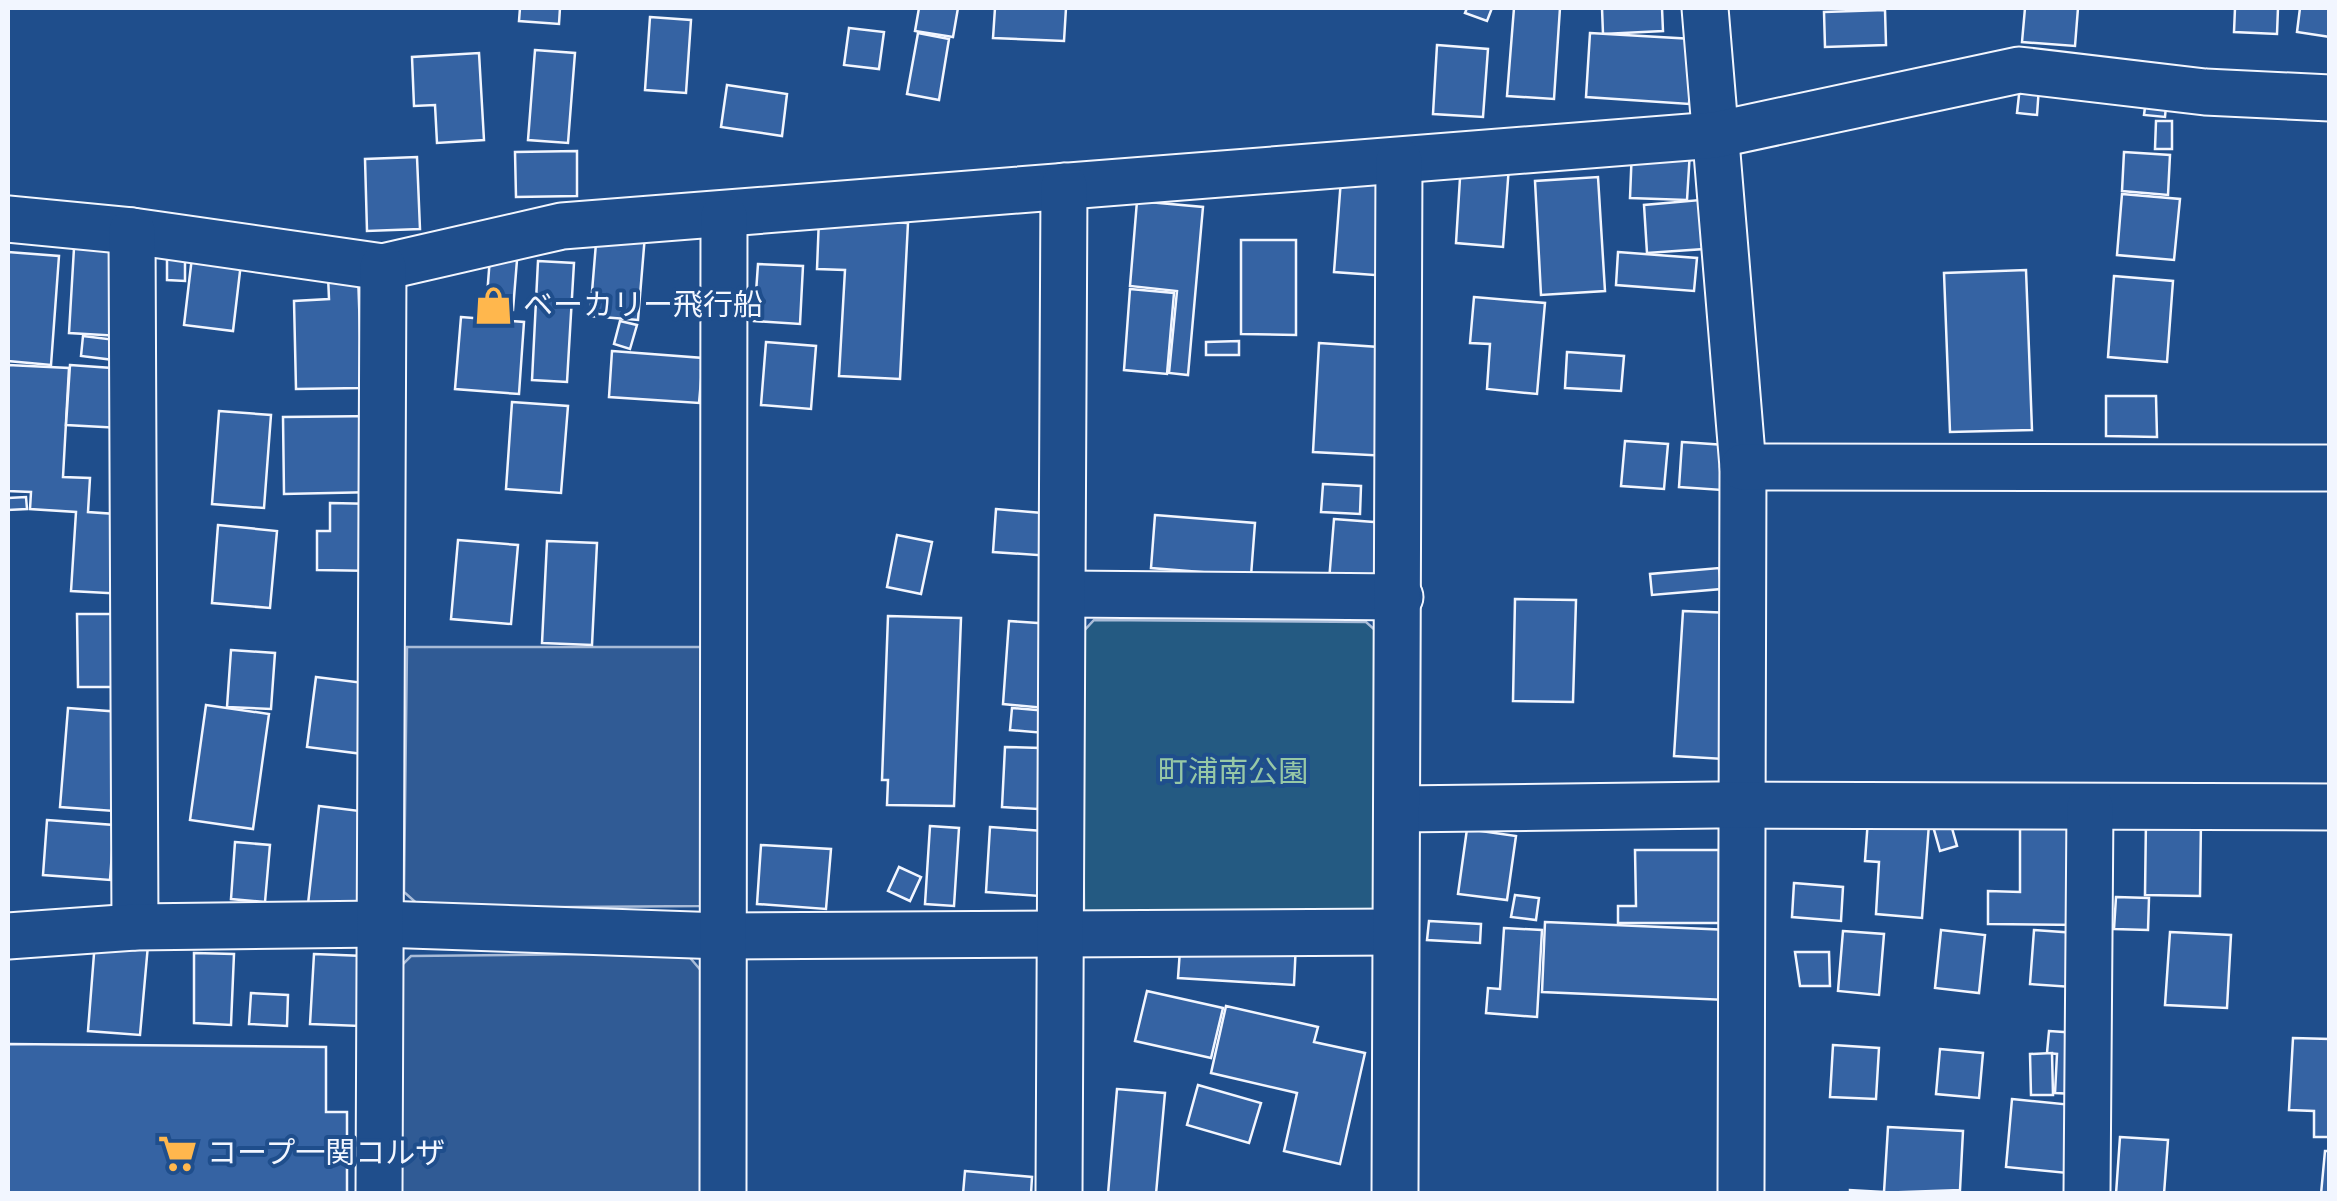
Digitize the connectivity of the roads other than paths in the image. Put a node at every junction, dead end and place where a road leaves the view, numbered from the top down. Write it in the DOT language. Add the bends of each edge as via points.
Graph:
graph roads {
  1 [pos="1706,8"];
  2 [pos="2330,98"];
  3 [pos="1714,135"];
  4 [pos="1400,160"];
  5 [pos="1064,186"];
  6 [pos="724,216"];
  7 [pos="8,220"];
  8 [pos="132,232"];
  9 [pos="383,267"];
  10 [pos="1743,466"];
  11 [pos="2330,468"];
  12 [pos="1064,594"];
  13 [pos="1400,598"];
  14 [pos="1744,808"];
  15 [pos="2090,808"];
  16 [pos="2330,808"];
  17 [pos="1398,809"];
  18 [pos="381,924"];
  19 [pos="134,927"];
  20 [pos="1394,932"];
  21 [pos="1059,933"];
  22 [pos="8,936"];
  23 [pos="722,936"];
  24 [pos="379,1194"];
  25 [pos="723,1194"];
  26 [pos="1059,1194"];
  27 [pos="1395,1194"];
  28 [pos="1741,1194"];
  29 [pos="2087,1194"];
  1 -- 3 [label="street"];
  2 -- 3 [label="street" via="2205,92 2019,70"];
  3 -- 4 [label="street"];
  3 -- 10 [label="street"];
  4 -- 5 [label="street"];
  4 -- 13 [label="street"];
  5 -- 6 [label="street"];
  5 -- 12 [label="street"];
  6 -- 9 [label="street" via="562,226"];
  6 -- 23 [label="street"];
  7 -- 8 [label="street"];
  8 -- 9 [label="street"];
  8 -- 19 [label="street"];
  9 -- 18 [label="street"];
  10 -- 11 [label="street"];
  10 -- 14 [label="street"];
  12 -- 13 [label="street"];
  12 -- 21 [label="street"];
  13 -- 17 [label="street"];
  14 -- 15 [label="street"];
  14 -- 17 [label="street"];
  14 -- 28 [label="street"];
  15 -- 16 [label="street"];
  15 -- 29 [label="street"];
  17 -- 20 [label="street"];
  18 -- 19 [label="street"];
  18 -- 23 [label="street"];
  18 -- 24 [label="street"];
  19 -- 22 [label="street"];
  20 -- 21 [label="street"];
  20 -- 27 [label="street"];
  21 -- 23 [label="street"];
  21 -- 26 [label="street"];
  23 -- 25 [label="street"];
}
